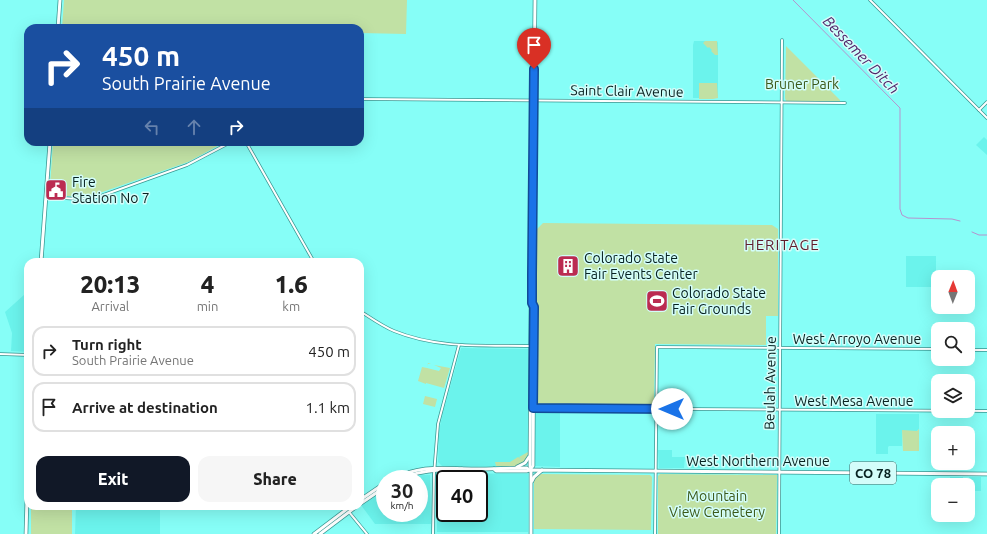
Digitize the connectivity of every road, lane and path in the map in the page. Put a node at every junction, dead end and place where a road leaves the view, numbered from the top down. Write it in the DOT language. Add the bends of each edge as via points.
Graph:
graph roads {
  1 [pos="60,0"];
  2 [pos="535,0"];
  3 [pos="870,0"];
  4 [pos="58,24"];
  5 [pos="782,40"];
  6 [pos="364,99"];
  7 [pos="534,100"];
  8 [pos="782,102"];
  9 [pos="987,102"];
  10 [pos="845,103"];
  11 [pos="979,110"];
  12 [pos="987,118"];
  13 [pos="50,146"];
  14 [pos="223,146"];
  15 [pos="248,146"];
  16 [pos="46,197"];
  17 [pos="41,258"];
  18 [pos="312,258"];
  19 [pos="364,314"];
  20 [pos="459,345"];
  21 [pos="532,346"];
  22 [pos="781,348"];
  23 [pos="931,349"];
  24 [pos="975,350"];
  25 [pos="987,350"];
  26 [pos="0,354"];
  27 [pos="24,356"];
  28 [pos="531,408"];
  29 [pos="656,409"];
  30 [pos="780,410"];
  31 [pos="987,411"];
  32 [pos="530,455"];
  33 [pos="515,468"];
  34 [pos="435,469"];
  35 [pos="494,469"];
  36 [pos="530,469"];
  37 [pos="414,470"];
  38 [pos="428,470"];
  39 [pos="542,470"];
  40 [pos="656,472"];
  41 [pos="779,472"];
  42 [pos="987,474"];
  43 [pos="531,482"];
  44 [pos="376,489"];
  45 [pos="376,493"];
  46 [pos="364,497"];
  47 [pos="364,501"];
  48 [pos="27,510"];
  49 [pos="348,510"];
  50 [pos="26,534"];
  51 [pos="314,534"];
  52 [pos="320,534"];
  53 [pos="367,534"];
  54 [pos="433,534"];
  55 [pos="531,534"];
  56 [pos="654,534"];
  57 [pos="779,534"];
  1 -- 4 [label="main road"];
  2 -- 7 [label="main road"];
  3 -- 11 [label="street"];
  5 -- 8 [label="street, Beulah Avenue"];
  6 -- 7 [label="street, Saint Clair Avenue"];
  7 -- 8 [label="street, Saint Clair Avenue"];
  7 -- 21 [label="main road"];
  8 -- 10 [label="street, Saint Clair Avenue"];
  8 -- 22 [label="street, Beulah Avenue"];
  9 -- 11 [label="street"];
  11 -- 12 [label="street"];
  13 -- 16 [label="main road"];
  14 -- 16 [label="street" via="187,165 98,197"];
  15 -- 18 [label="street"];
  16 -- 17 [label="main road"];
  19 -- 20 [label="street" via="393,331 414,338"];
  20 -- 21 [label="street"];
  20 -- 34 [label="street" via="439,418"];
  21 -- 28 [label="main road"];
  22 -- 23 [label="street, West Arroyo Avenue"];
  22 -- 29 [label="street, West Arroyo Avenue" via="656,347"];
  22 -- 30 [label="street, Beulah Avenue"];
  24 -- 25 [label="street"];
  26 -- 27 [label="street"];
  28 -- 29 [label="street, West Mesa Avenue"];
  28 -- 32 [label="main road"];
  28 -- 36 [label="main road" via="533,466"];
  29 -- 30 [label="street, West Mesa Avenue"];
  29 -- 40 [label="street"];
  30 -- 31 [label="street, West Mesa Avenue"];
  30 -- 41 [label="street, Beulah Avenue"];
  32 -- 33 [label="main road" via="525,463"];
  32 -- 36 [label="main road"];
  33 -- 35 [label="main road, West Northern Avenue / CO 78"];
  33 -- 36 [label="main road, West Northern Avenue / CO 78"];
  34 -- 35 [label="main road, West Northern Avenue / CO 78"];
  34 -- 37 [label="main road, West Northern Avenue / CO 78"];
  34 -- 38 [label="main road, West Northern Avenue / CO 78"];
  34 -- 54 [label="street"];
  35 -- 36 [label="main road, West Northern Avenue / CO 78"];
  36 -- 39 [label="main road, West Northern Avenue / CO 78"];
  36 -- 43 [label="main road"];
  39 -- 40 [label="main road, West Northern Avenue / CO 78"];
  39 -- 43 [label="main road"];
  40 -- 41 [label="main road, West Northern Avenue / CO 78"];
  40 -- 56 [label="street"];
  41 -- 42 [label="main road, West Northern Avenue / CO 78"];
  41 -- 57 [label="street, Beulah Avenue"];
  43 -- 55 [label="main road"];
  44 -- 46 [label="main road"];
  45 -- 47 [label="main road"];
  48 -- 50 [label="main road"];
  49 -- 51 [label="main road"];
  49 -- 52 [label="main road"];
  49 -- 53 [label="street"];
}
